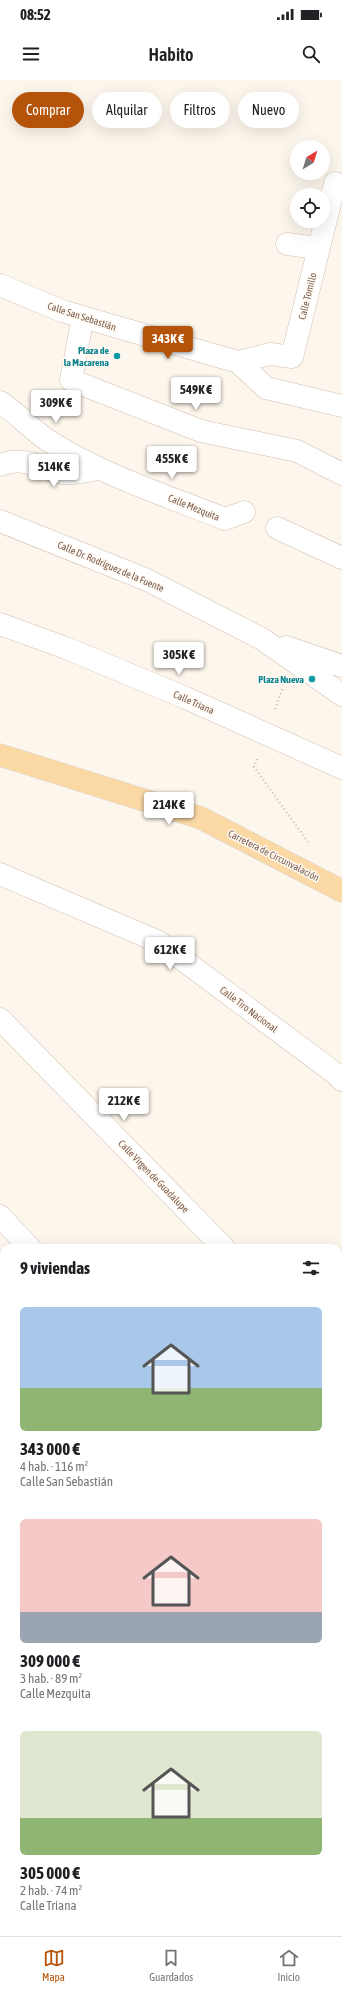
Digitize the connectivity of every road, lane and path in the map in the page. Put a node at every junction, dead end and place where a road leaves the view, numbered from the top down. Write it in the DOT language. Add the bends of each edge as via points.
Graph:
graph roads {
  1 [pos="335,182"];
  2 [pos="287,244"];
  3 [pos="319,248"];
  4 [pos="0,285"];
  5 [pos="83,317"];
  6 [pos="238,362"];
  7 [pos="0,402"];
  8 [pos="342,406"];
  9 [pos="0,465"];
  10 [pos="100,469"];
  11 [pos="342,474"];
  12 [pos="244,512"];
  13 [pos="0,521"];
  14 [pos="277,528"];
  15 [pos="342,558"];
  16 [pos="0,624"];
  17 [pos="262,639"];
  18 [pos="342,666"];
  19 [pos="286,681"];
  20 [pos="342,694"];
  21 [pos="265,734"];
  22 [pos="0,755"];
  23 [pos="342,768"];
  24 [pos="309,842"];
  25 [pos="0,874"];
  26 [pos="342,890"];
  27 [pos="0,1019"];
  28 [pos="342,1080"];
  29 [pos="0,1216"];
  30 [pos="26,1244"];
  31 [pos="220,1244"];
  1 -- 3 [label="street, Calle Tomillo"];
  2 -- 3 [label="street"];
  3 -- 6 [label="street, Calle Tomillo" via="292,357 270,354"];
  4 -- 5 [label="street, Calle San Sebastián"];
  5 -- 6 [label="street, Calle San Sebastián"];
  5 -- 11 [label="street" via="72,380 201,431 297,451"];
  6 -- 8 [label="street, Calle San Sebastián" via="266,388"];
  7 -- 10 [label="street, Calle Mezquita" via="11,408 51,443"];
  9 -- 10 [label="street" via="34,463 64,474"];
  10 -- 12 [label="street, Calle Mezquita" via="225,519"];
  13 -- 17 [label="street, Calle Dr. Rodríguez de la Fuente" via="145,579"];
  14 -- 15 [label="street"];
  16 -- 21 [label="street, Calle Triana" via="165,689"];
  17 -- 18 [label="street"];
  17 -- 20 [label="street"];
  19 -- 21 [label="path"];
  21 -- 23 [label="street, Calle Triana"];
  21 -- 24 [label="path" via="254,767"];
  22 -- 26 [label="main road, Carretera de Circunvalación" via="201,818"];
  25 -- 28 [label="street, Calle Tiro Nacional" via="159,942"];
  27 -- 31 [label="street, Calle Virgen de Guadalupe"];
  29 -- 30 [label="street"];
}
